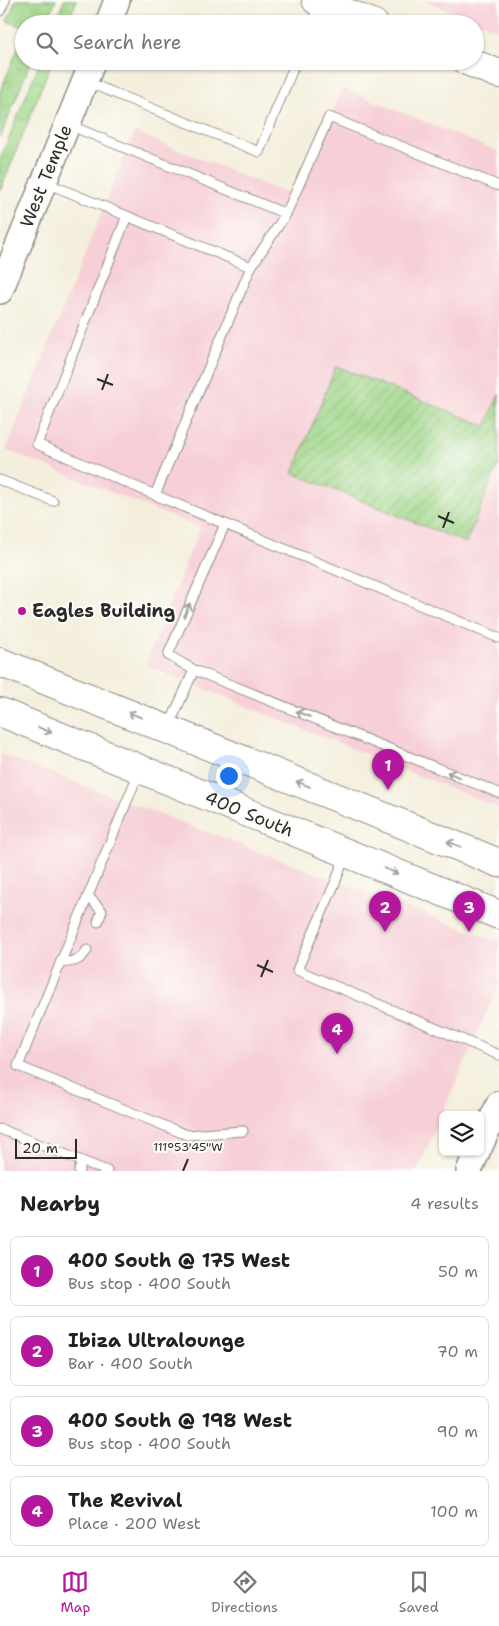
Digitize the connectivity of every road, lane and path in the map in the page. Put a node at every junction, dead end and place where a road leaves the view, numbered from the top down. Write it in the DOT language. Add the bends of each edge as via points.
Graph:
graph roads {
  1 [pos="4,0"];
  2 [pos="118,0"];
  3 [pos="321,6"];
  4 [pos="0,11"];
  5 [pos="112,15"];
  6 [pos="348,15"];
  7 [pos="484,68"];
  8 [pos="292,70"];
  9 [pos="89,71"];
  10 [pos="499,74"];
  11 [pos="67,125"];
  12 [pos="44,182"];
  13 [pos="499,186"];
  14 [pos="286,214"];
  15 [pos="127,216"];
  16 [pos="251,267"];
  17 [pos="0,291"];
  18 [pos="0,480"];
  19 [pos="155,496"];
  20 [pos="53,501"];
  21 [pos="224,524"];
  22 [pos="499,638"];
  23 [pos="0,662"];
  24 [pos="194,670"];
  25 [pos="0,712"];
  26 [pos="167,729"];
  27 [pos="140,769"];
  28 [pos="499,793"];
  29 [pos="346,853"];
  30 [pos="499,863"];
  31 [pos="88,896"];
  32 [pos="499,915"];
  33 [pos="98,922"];
  34 [pos="87,950"];
  35 [pos="60,962"];
  36 [pos="499,1055"];
  37 [pos="499,1104"];
  38 [pos="0,1129"];
  39 [pos="243,1131"];
  40 [pos="484,1137"];
  41 [pos="476,1156"];
  42 [pos="82,1161"];
  43 [pos="78,1171"];
  44 [pos="107,1171"];
  45 [pos="469,1171"];
  1 -- 4 [label="lane"];
  2 -- 5 [label="main road"];
  3 -- 6 [label="main road"];
  7 -- 10 [label="main road"];
  8 -- 9 [label="lane" via="259,152"];
  9 -- 11 [label="main road, West Temple"];
  11 -- 12 [label="main road, West Temple"];
  11 -- 14 [label="lane"];
  12 -- 15 [label="lane"];
  12 -- 17 [label="main road, West Temple"];
  13 -- 14 [label="lane" via="330,117"];
  14 -- 16 [label="lane"];
  15 -- 16 [label="lane"];
  15 -- 19 [label="lane" via="37,444"];
  16 -- 19 [label="lane"];
  18 -- 20 [label="lane"];
  19 -- 21 [label="lane"];
  21 -- 22 [label="lane"];
  24 -- 21 [label="lane, one-way" via="168,655"];
  26 -- 23 [label="main road, one-way"];
  24 -- 26 [label="lane"];
  28 -- 24 [label="lane, one-way"];
  25 -- 27 [label="main road, 400 South, one-way"];
  30 -- 26 [label="main road, one-way"];
  27 -- 29 [label="main road, 400 South"];
  27 -- 31 [label="lane"];
  29 -- 32 [label="main road, 400 South, one-way"];
  29 -- 36 [label="lane" via="297,970"];
  31 -- 33 [label="lane" via="102,911"];
  31 -- 35 [label="lane"];
  34 -- 35 [label="lane" via="74,961"];
  35 -- 39 [label="lane" via="18,1066 187,1135"];
  37 -- 40 [label="main road"];
  38 -- 42 [label="lane"];
  41 -- 45 [label="main road"];
  42 -- 43 [label="lane"];
  42 -- 44 [label="lane"];
}
